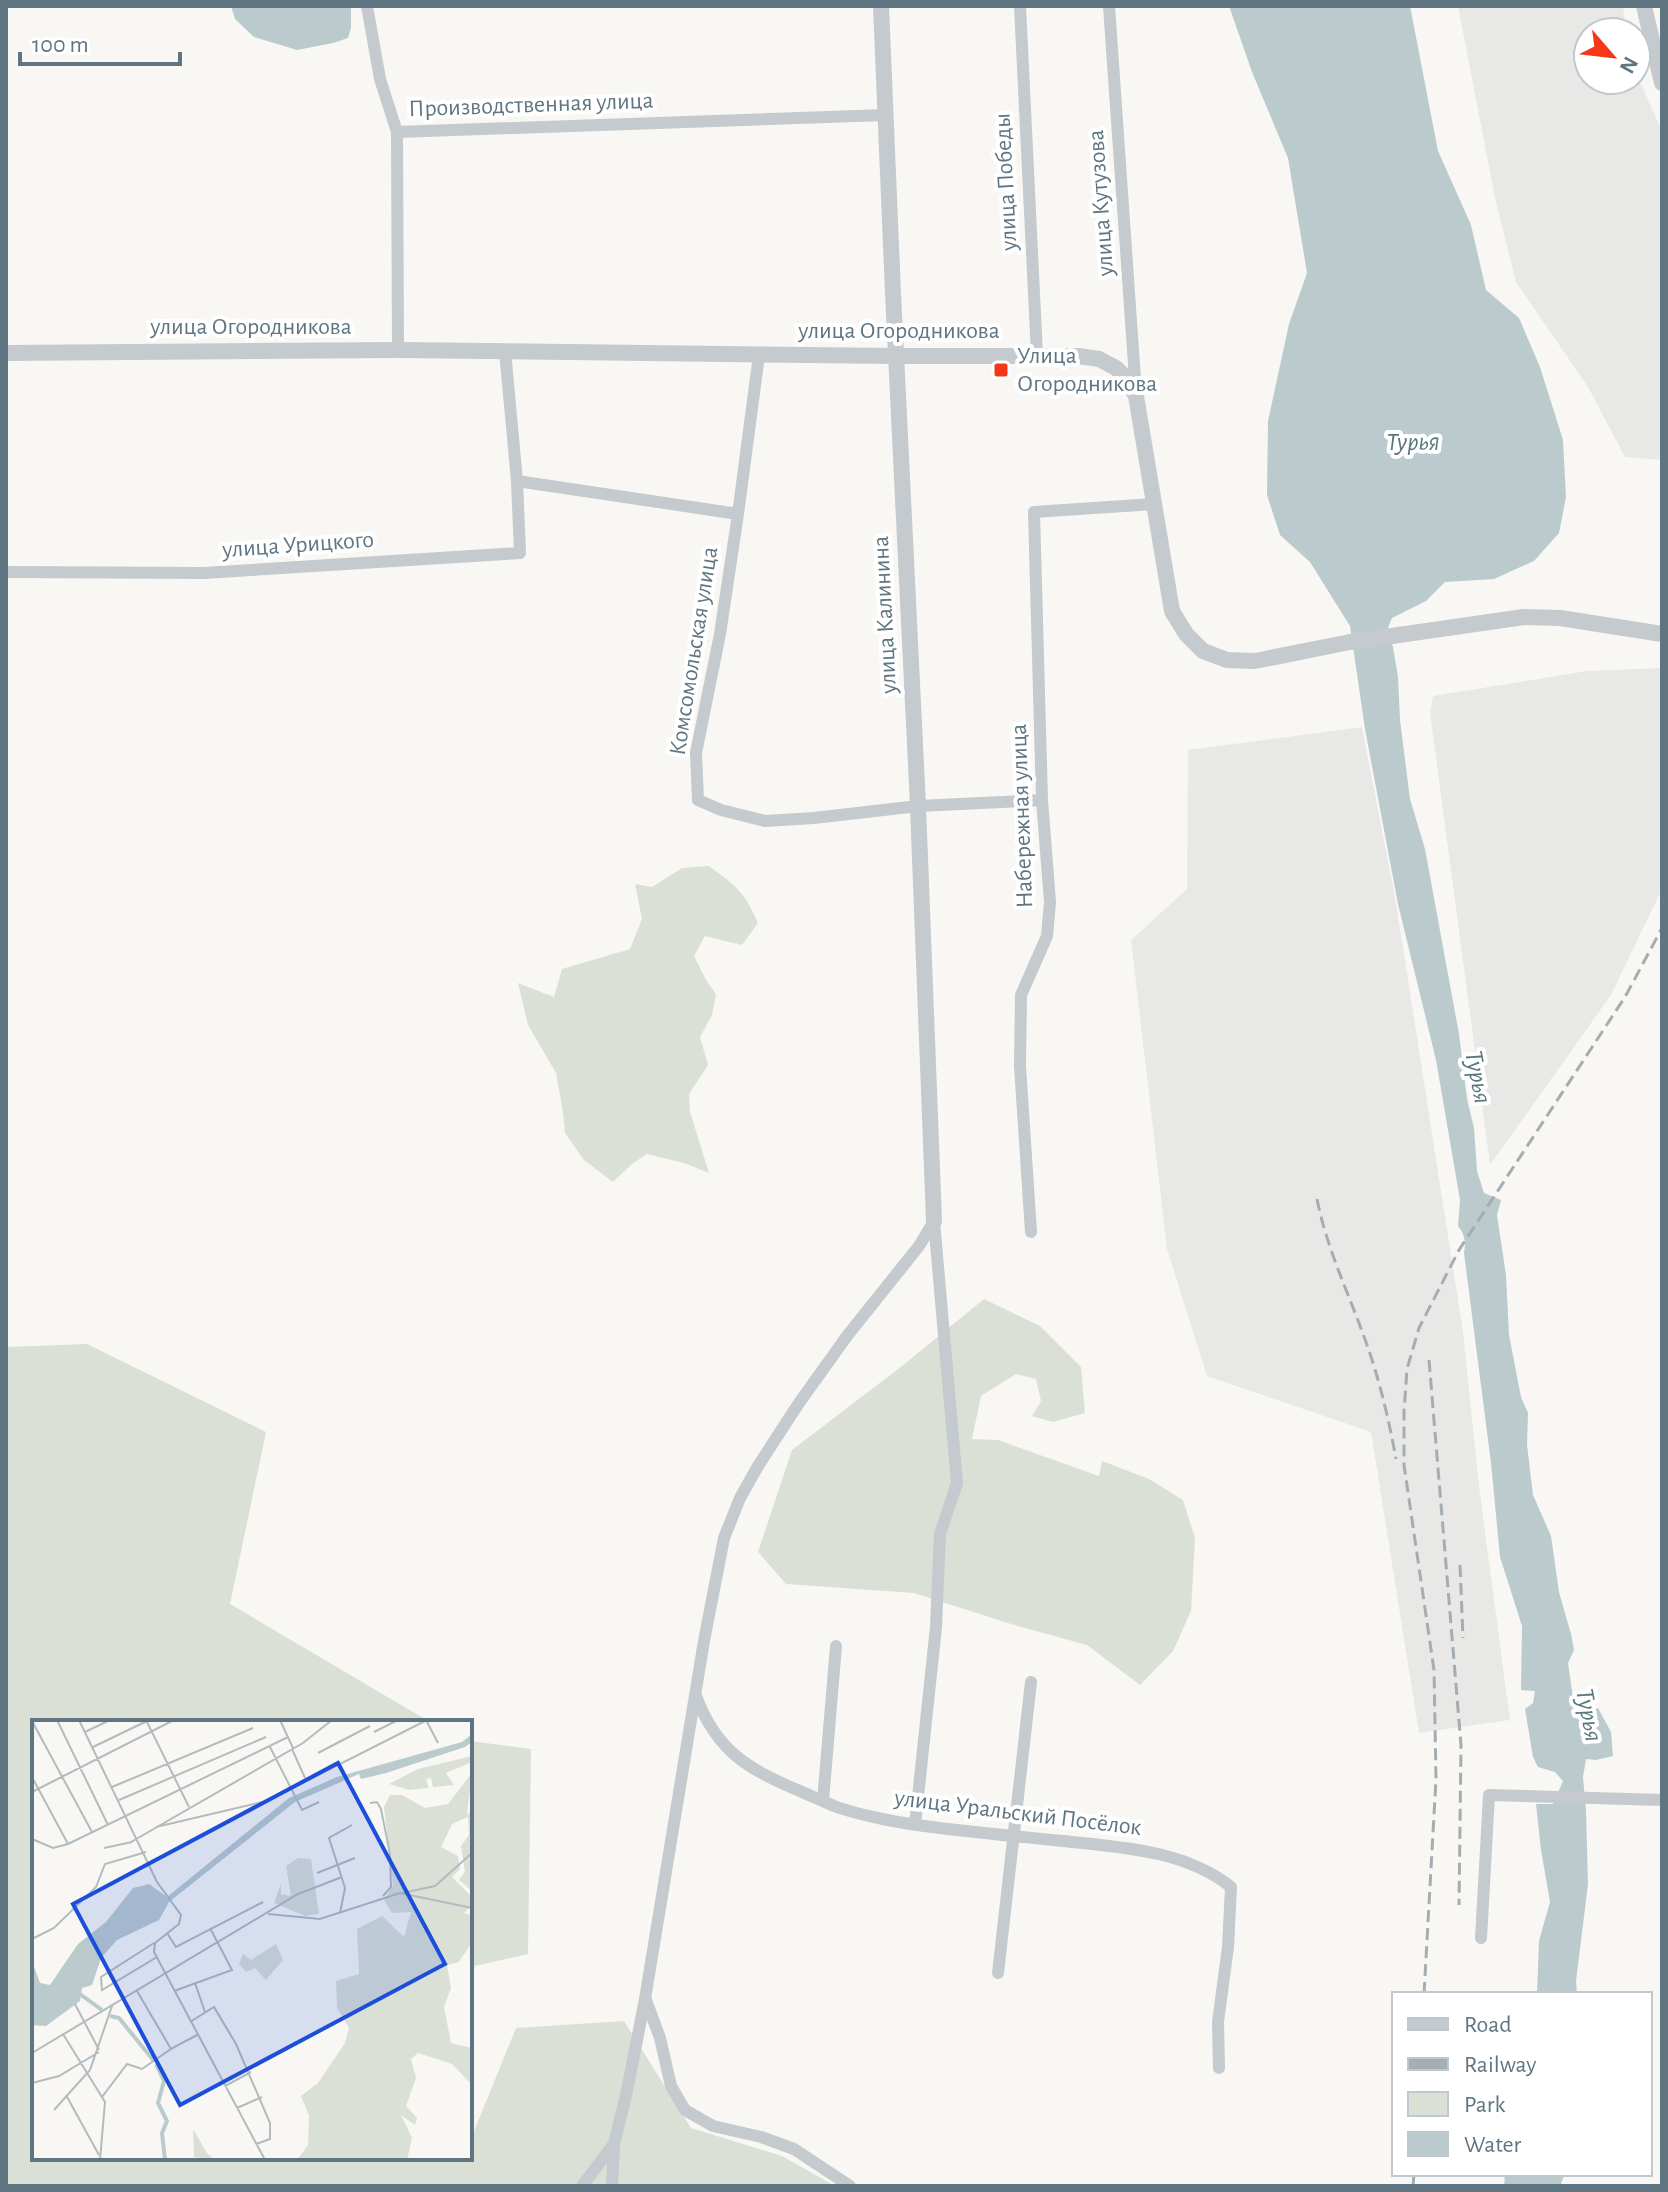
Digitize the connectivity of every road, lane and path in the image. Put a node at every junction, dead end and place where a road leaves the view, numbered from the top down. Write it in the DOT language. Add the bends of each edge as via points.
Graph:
graph roads {
  1 [pos="367,6"];
  2 [pos="881,6"];
  3 [pos="1020,6"];
  4 [pos="1109,6"];
  5 [pos="1644,6"];
  6 [pos="1662,83"];
  7 [pos="885,115"];
  8 [pos="397,132"];
  9 [pos="398,350"];
  10 [pos="505,351"];
  11 [pos="6,353"];
  12 [pos="759,355"];
  13 [pos="1037,355"];
  14 [pos="896,356"];
  15 [pos="1136,396"];
  16 [pos="517,481"];
  17 [pos="1154,504"];
  18 [pos="738,514"];
  19 [pos="6,572"];
  20 [pos="1662,634"];
  21 [pos="1042,800"];
  22 [pos="918,806"];
  23 [pos="934,1221"];
  24 [pos="1031,1232"];
  25 [pos="836,1646"];
  26 [pos="1031,1682"];
  27 [pos="695,1693"];
  28 [pos="1662,1800"];
  29 [pos="823,1801"];
  30 [pos="915,1825"];
  31 [pos="1014,1836"];
  32 [pos="1481,1938"];
  33 [pos="998,1973"];
  34 [pos="645,1999"];
  35 [pos="1219,2068"];
  36 [pos="614,2144"];
  37 [pos="582,2186"];
  38 [pos="612,2186"];
  39 [pos="850,2186"];
  1 -- 8 [label="street" via="380,79"];
  2 -- 7 [label="street, улица Калинина"];
  3 -- 13 [label="street, улица Победы"];
  4 -- 15 [label="street, улица Кутузова"];
  5 -- 6 [label="street"];
  7 -- 8 [label="street, Производственная улица"];
  7 -- 14 [label="street, улица Калинина"];
  8 -- 9 [label="street, Производственная улица"];
  9 -- 10 [label="street, улица Огородникова"];
  9 -- 11 [label="street, улица Огородникова"];
  10 -- 12 [label="street, улица Огородникова"];
  10 -- 16 [label="street, улица Урицкого"];
  12 -- 14 [label="street, улица Огородникова"];
  12 -- 18 [label="street, Комсомольская улица"];
  13 -- 14 [label="street, улица Огородникова"];
  13 -- 15 [label="street, улица Огородникова" via="1099,359 1126,378"];
  14 -- 22 [label="street, улица Калинина"];
  15 -- 17 [label="street, улица Огородникова"];
  16 -- 18 [label="street"];
  16 -- 19 [label="street, улица Урицкого" via="520,553 204,573"];
  17 -- 20 [label="street, улица Огородникова" via="1172,611 1203,651 1227,660 1255,661 1524,617"];
  17 -- 21 [label="street, Набережная улица" via="1034,512"];
  18 -- 22 [label="street, Комсомольская улица" via="696,753 698,800 765,821"];
  21 -- 22 [label="street, Комсомольская улица"];
  21 -- 24 [label="street, Набережная улица" via="1050,902 1047,936 1021,995"];
  22 -- 23 [label="street, улица Калинина"];
  23 -- 27 [label="street" via="799,1403 740,1498 724,1538"];
  23 -- 30 [label="street" via="957,1483 940,1534"];
  25 -- 29 [label="street"];
  26 -- 31 [label="street"];
  27 -- 29 [label="street, улица Уральский Посёлок" via="705,1718 733,1755"];
  27 -- 34 [label="street"];
  28 -- 32 [label="street" via="1489,1795"];
  29 -- 30 [label="street, улица Уральский Посёлок"];
  30 -- 31 [label="street, улица Уральский Посёлок"];
  31 -- 33 [label="street"];
  31 -- 35 [label="street, улица Уральский Посёлок" via="1133,1848 1214,1873 1231,1887 1218,2022"];
  34 -- 36 [label="street"];
  34 -- 39 [label="street" via="671,2086 685,2110 713,2126 794,2149"];
  36 -- 37 [label="street"];
  36 -- 38 [label="street"];
}
